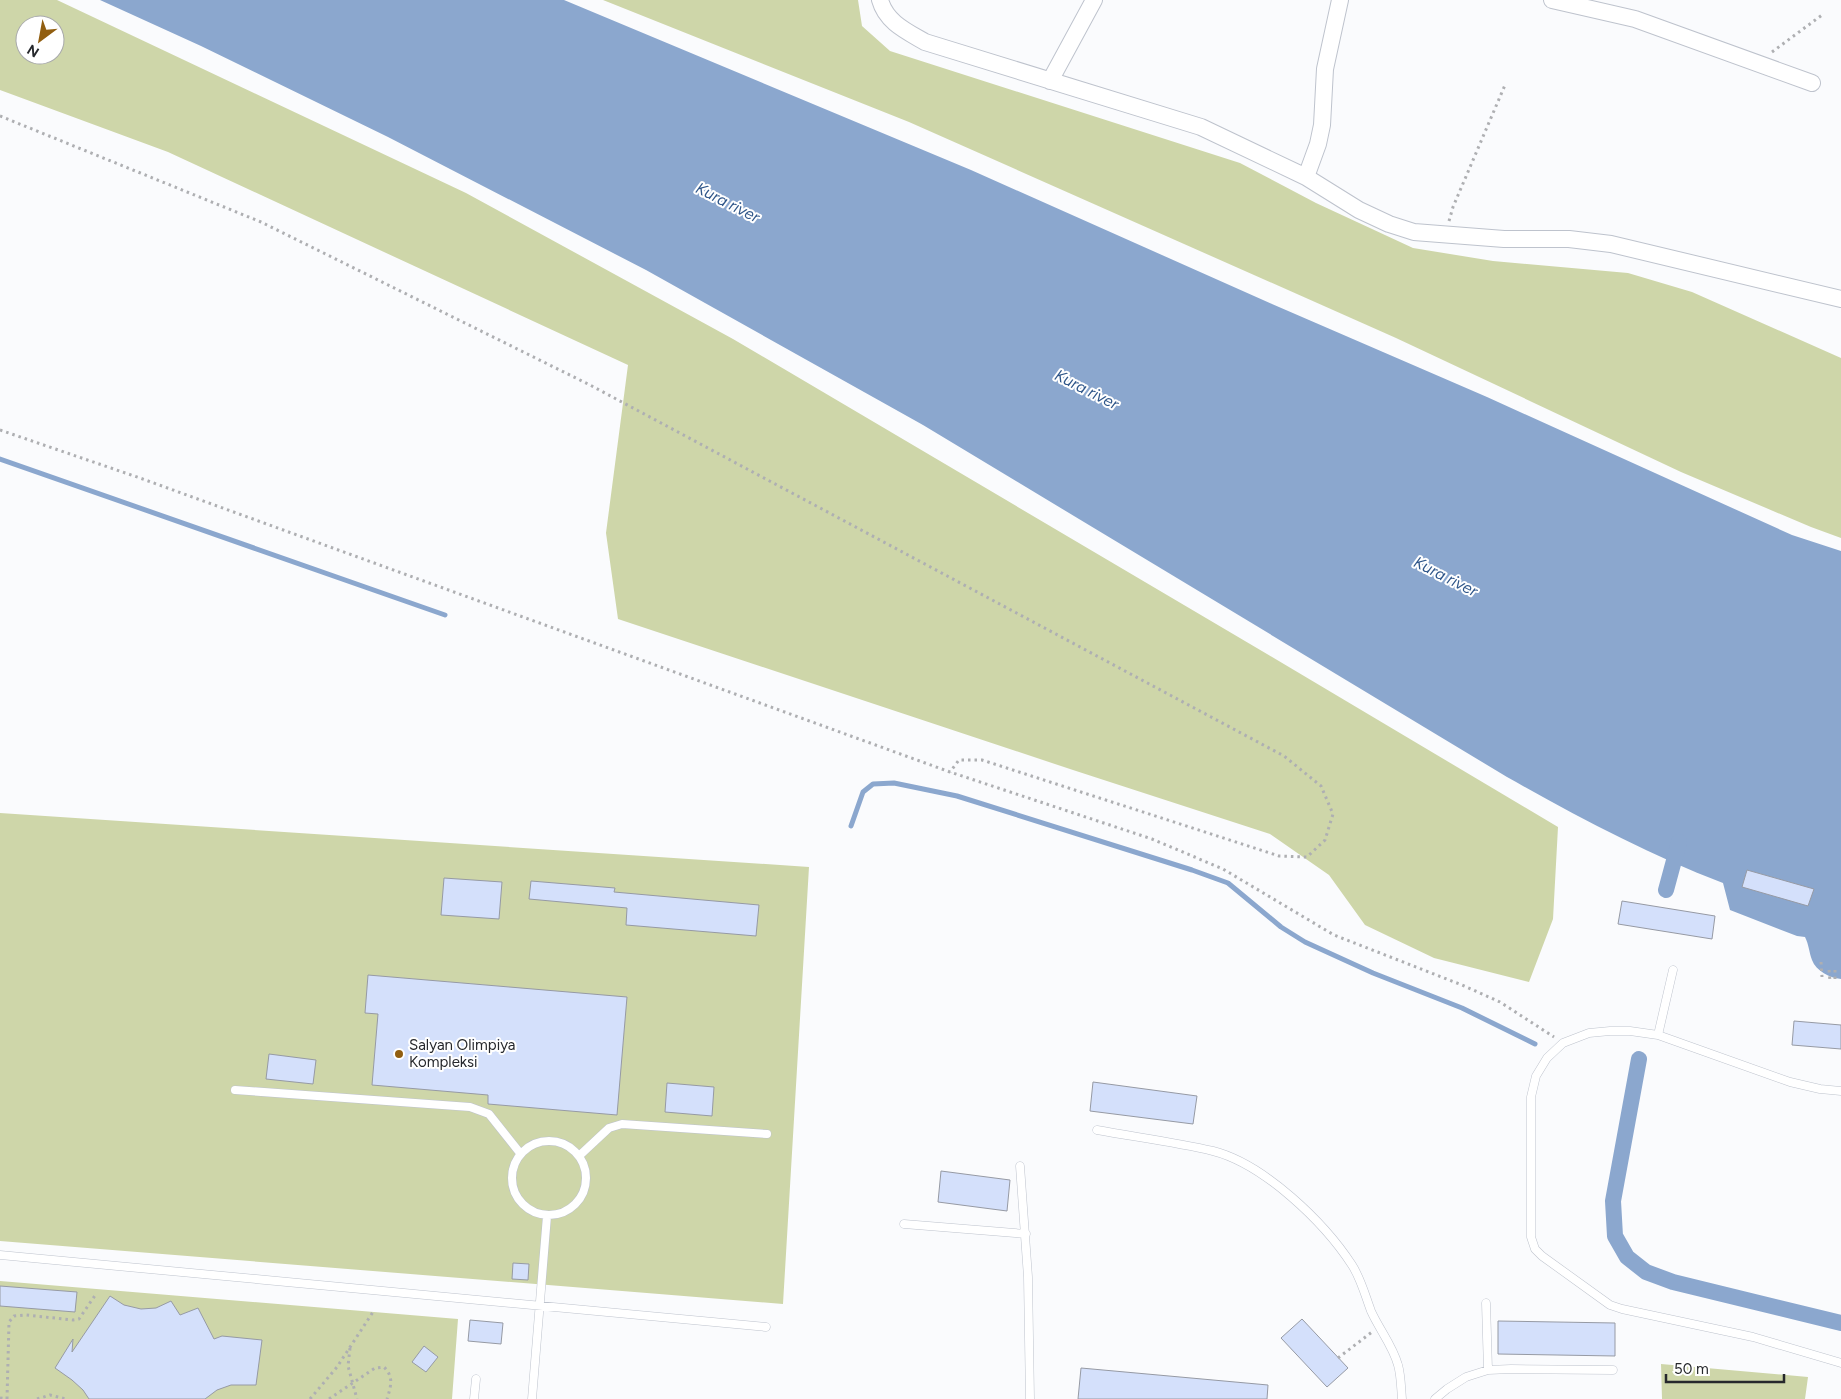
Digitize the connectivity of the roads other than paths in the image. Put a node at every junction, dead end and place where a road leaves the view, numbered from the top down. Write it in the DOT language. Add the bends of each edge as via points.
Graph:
graph roads {
  1 [pos="880,0"];
  2 [pos="1094,0"];
  3 [pos="1340,0"];
  4 [pos="1552,0"];
  5 [pos="1050,80"];
  6 [pos="1812,83"];
  7 [pos="1306,177"];
  8 [pos="1841,299"];
  9 [pos="1673,970"];
  10 [pos="1658,1035"];
  11 [pos="235,1090"];
  12 [pos="1841,1091"];
  13 [pos="1097,1130"];
  14 [pos="767,1134"];
  15 [pos="520,1153"];
  16 [pos="580,1156"];
  17 [pos="1020,1166"];
  18 [pos="547,1216"];
  19 [pos="904,1224"];
  20 [pos="1026,1234"];
  21 [pos="0,1255"];
  22 [pos="1486,1303"];
  23 [pos="539,1306"];
  24 [pos="766,1327"];
  25 [pos="1841,1363"];
  26 [pos="1488,1370"];
  27 [pos="1613,1370"];
  28 [pos="476,1379"];
  29 [pos="474,1399"];
  30 [pos="532,1399"];
  31 [pos="1030,1399"];
  32 [pos="1402,1399"];
  33 [pos="1436,1399"];
  1 -- 5 [label="street" via="883,11 896,25 925,42"];
  2 -- 5 [label="street"];
  3 -- 7 [label="street" via="1325,69 1322,125"];
  4 -- 6 [label="street" via="1635,19"];
  5 -- 7 [label="street" via="1201,127"];
  7 -- 8 [label="street" via="1359,210 1414,232 1611,244"];
  9 -- 10 [label="lane"];
  10 -- 12 [label="lane" via="1790,1082"];
  10 -- 25 [label="lane" via="1630,1031 1589,1033 1563,1043 1547,1058 1536,1076 1531,1097 1531,1237 1535,1249 1610,1305 1754,1337"];
  11 -- 15 [label="lane" via="470,1107 489,1114"];
  13 -- 32 [label="lane" via="1214,1151 1271,1180 1331,1236 1353,1266 1398,1365"];
  14 -- 16 [label="lane" via="622,1124 609,1128"];
  15 -- 16 [label="lane" via="540,1141 551,1140 572,1148"];
  15 -- 18 [label="lane" via="511,1175 514,1192 525,1207"];
  16 -- 18 [label="lane" via="587,1179 579,1202 570,1210"];
  17 -- 20 [label="lane"];
  18 -- 23 [label="lane"];
  19 -- 20 [label="lane"];
  20 -- 31 [label="lane"];
  21 -- 23 [label="lane"];
  22 -- 26 [label="lane"];
  23 -- 24 [label="lane"];
  23 -- 30 [label="lane"];
  26 -- 27 [label="lane"];
  26 -- 33 [label="lane" via="1466,1377"];
  28 -- 29 [label="lane"];
}
